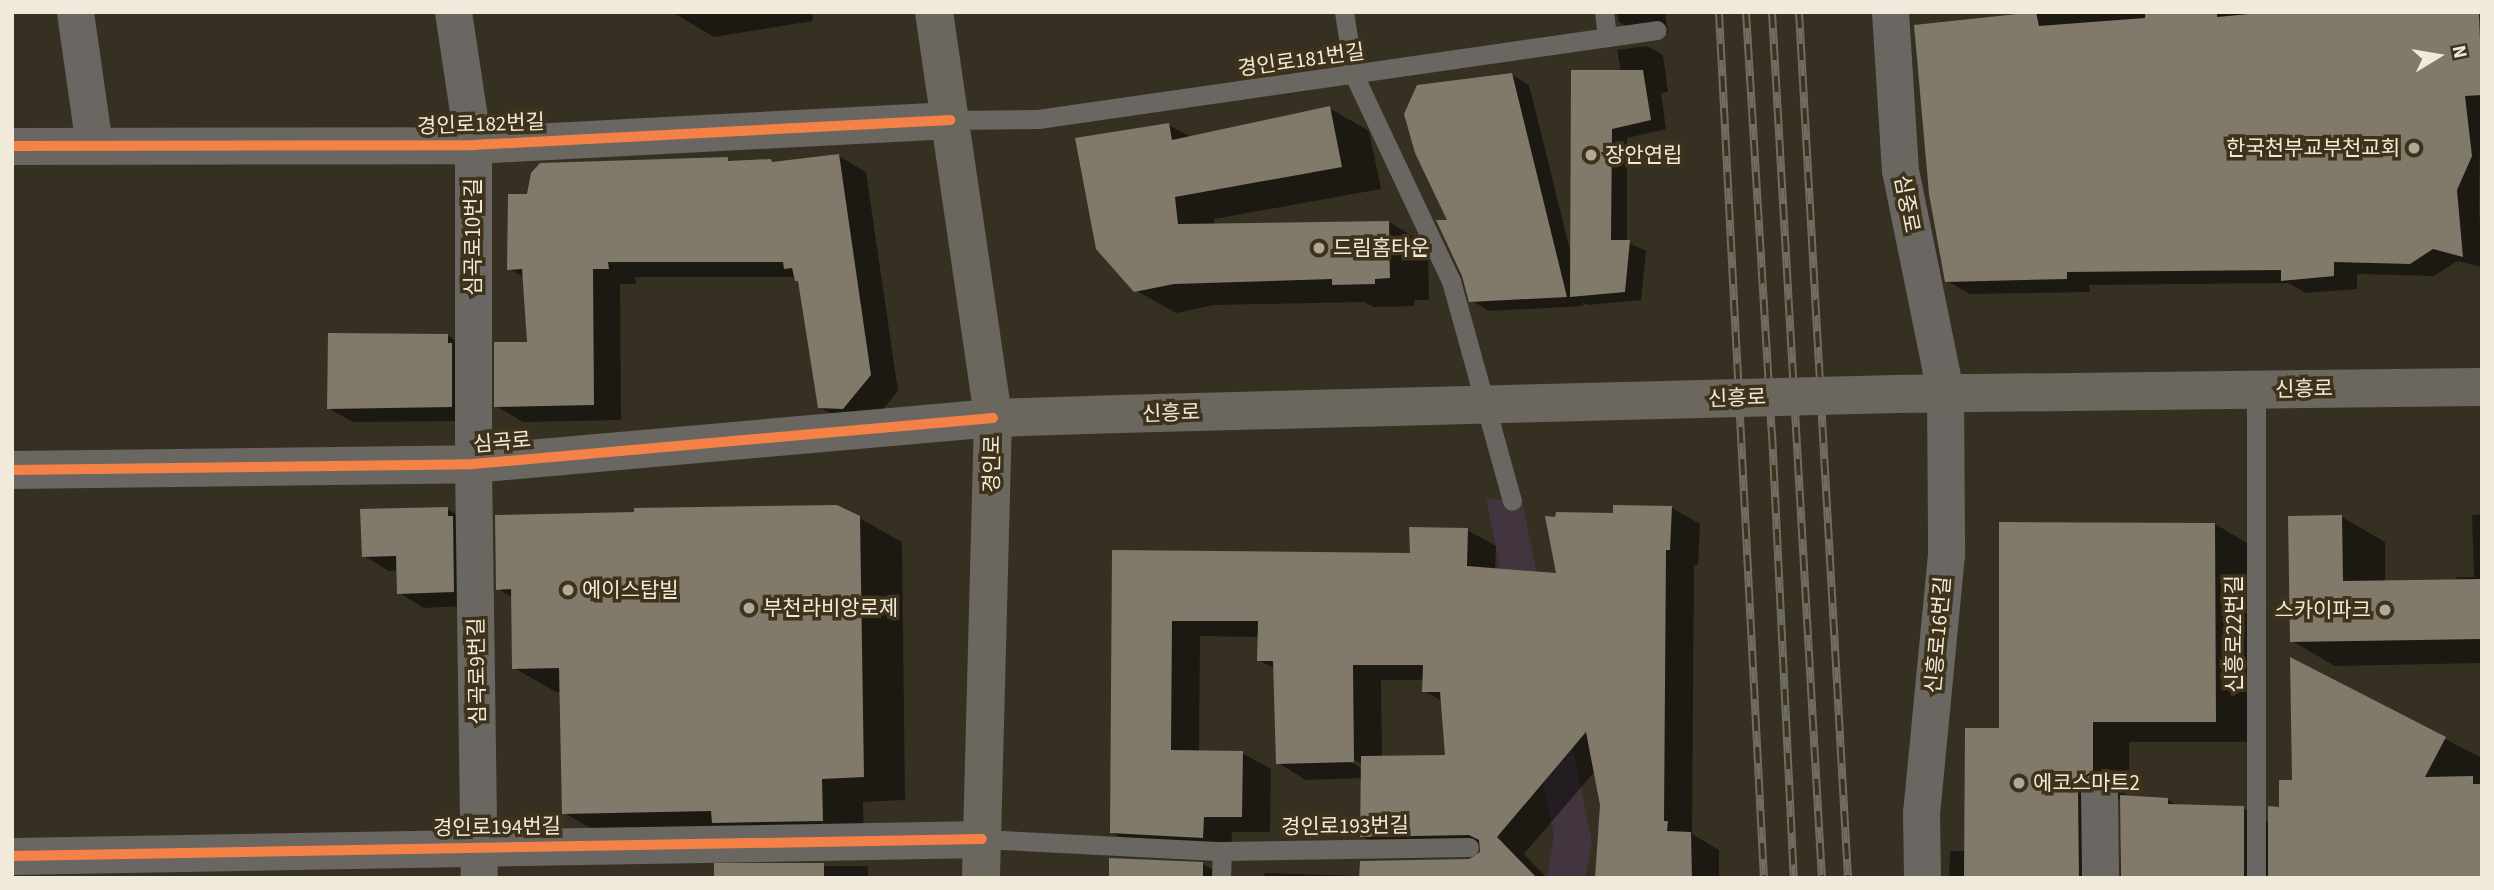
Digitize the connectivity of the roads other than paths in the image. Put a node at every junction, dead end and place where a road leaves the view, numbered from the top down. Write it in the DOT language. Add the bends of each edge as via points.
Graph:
graph roads {
  1 [pos="75,12"];
  2 [pos="453,12"];
  3 [pos="934,12"];
  4 [pos="1344,12"];
  5 [pos="1604,12"];
  6 [pos="1890,12"];
  7 [pos="1657,30"];
  8 [pos="1608,37"];
  9 [pos="1354,75"];
  10 [pos="950,120"];
  11 [pos="473,145"];
  12 [pos="12,146"];
  13 [pos="94,146"];
  14 [pos="2482,387"];
  15 [pos="2256,389"];
  16 [pos="1945,392"];
  17 [pos="993,418"];
  18 [pos="473,464"];
  19 [pos="12,470"];
  20 [pos="1512,500"];
  21 [pos="2099,790"];
  22 [pos="982,838"];
  23 [pos="1469,847"];
  24 [pos="1222,851"];
  25 [pos="12,856"];
  26 [pos="479,862"];
  27 [pos="106,866"];
  28 [pos="981,878"];
  29 [pos="1221,878"];
  30 [pos="1922,878"];
  31 [pos="2100,878"];
  32 [pos="2256,878"];
  1 -- 13 [label="street"];
  2 -- 11 [label="street, 심곡로10번길"];
  3 -- 10 [label="main road, 경인로"];
  4 -- 9 [label="lane"];
  5 -- 8 [label="lane"];
  6 -- 16 [label="street, 심중로" via="1900,170"];
  7 -- 8 [label="lane, 경인로181번길"];
  8 -- 9 [label="lane, 경인로181번길"];
  9 -- 10 [label="lane, 경인로181번길" via="1038,119"];
  9 -- 20 [label="lane" via="1451,281"];
  10 -- 11 [label="street, 경인로182번길"];
  10 -- 17 [label="main road, 경인로"];
  11 -- 13 [label="street, 경인로182번길"];
  11 -- 18 [label="street, 심곡로10번길"];
  12 -- 13 [label="street, 경인로182번길"];
  14 -- 15 [label="main road, 신흥로"];
  15 -- 16 [label="main road, 신흥로"];
  15 -- 32 [label="lane, 신흥로22번길"];
  16 -- 17 [label="main road, 신흥로, bridge"];
  16 -- 30 [label="street, 신흥로16번길" via="1946,554 1921,813"];
  17 -- 18 [label="street, 심곡로"];
  17 -- 22 [label="main road, 경인로"];
  18 -- 19 [label="street, 심곡로"];
  18 -- 26 [label="street, 심곡로9번길"];
  21 -- 31 [label="street"];
  22 -- 24 [label="lane, 경인로193번길"];
  22 -- 26 [label="street, 경인로194번길"];
  22 -- 28 [label="main road, 경인로"];
  23 -- 24 [label="lane, 경인로193번길"];
  24 -- 29 [label="lane"];
  25 -- 27 [label="street, 경인로194번길"];
  26 -- 27 [label="street, 경인로194번길"];
}
